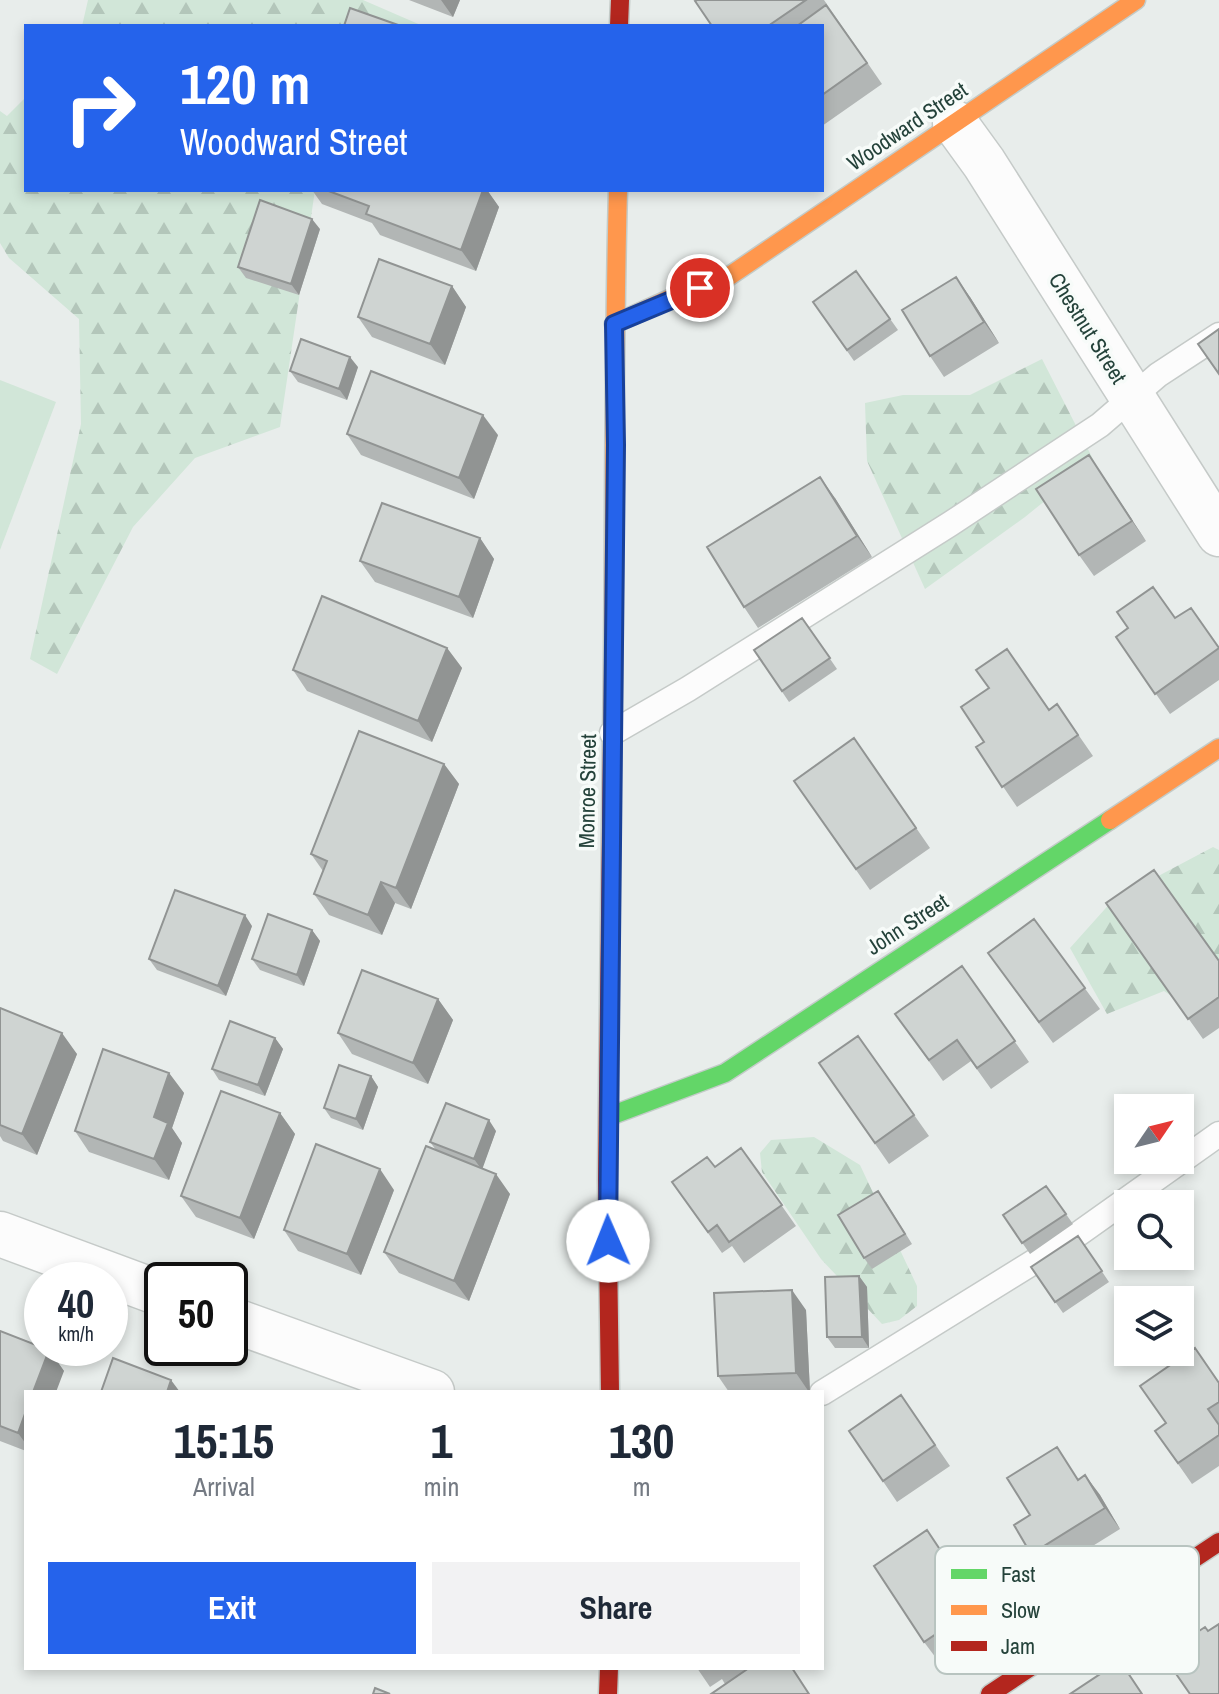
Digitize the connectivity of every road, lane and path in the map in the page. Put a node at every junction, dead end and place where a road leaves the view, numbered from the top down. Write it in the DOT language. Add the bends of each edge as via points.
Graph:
graph roads {
  1 [pos="620,0"];
  2 [pos="1136,0"];
  3 [pos="619,24"];
  4 [pos="955,123"];
  5 [pos="618,192"];
  6 [pos="614,324"];
  7 [pos="1219,335"];
  8 [pos="1132,398"];
  9 [pos="1219,534"];
  10 [pos="612,733"];
  11 [pos="1219,748"];
  12 [pos="610,1116"];
  13 [pos="1219,1134"];
  14 [pos="0,1234"];
  15 [pos="144,1287"];
  16 [pos="248,1326"];
  17 [pos="426,1390"];
  18 [pos="610,1390"];
  19 [pos="824,1392"];
  20 [pos="1219,1542"];
  21 [pos="1199,1555"];
  22 [pos="609,1670"];
  23 [pos="1020,1674"];
  24 [pos="608,1694"];
  25 [pos="990,1694"];
  1 -- 3 [label="street"];
  2 -- 4 [label="street, Woodward Street"];
  4 -- 6 [label="street, Woodward Street" via="725,279"];
  4 -- 8 [label="street, Chestnut Street"];
  5 -- 6 [label="street, Monroe Street"];
  6 -- 10 [label="street, Monroe Street"];
  7 -- 8 [label="lane"];
  8 -- 9 [label="street, Chestnut Street"];
  8 -- 10 [label="lane" via="950,524"];
  10 -- 12 [label="street, Monroe Street"];
  11 -- 12 [label="street, John Street" via="725,1073"];
  12 -- 18 [label="street, Monroe Street"];
  13 -- 19 [label="lane" via="1074,1237"];
  14 -- 15 [label="street"];
  16 -- 17 [label="street"];
  20 -- 21 [label="street"];
  22 -- 24 [label="street"];
  23 -- 25 [label="street"];
}
